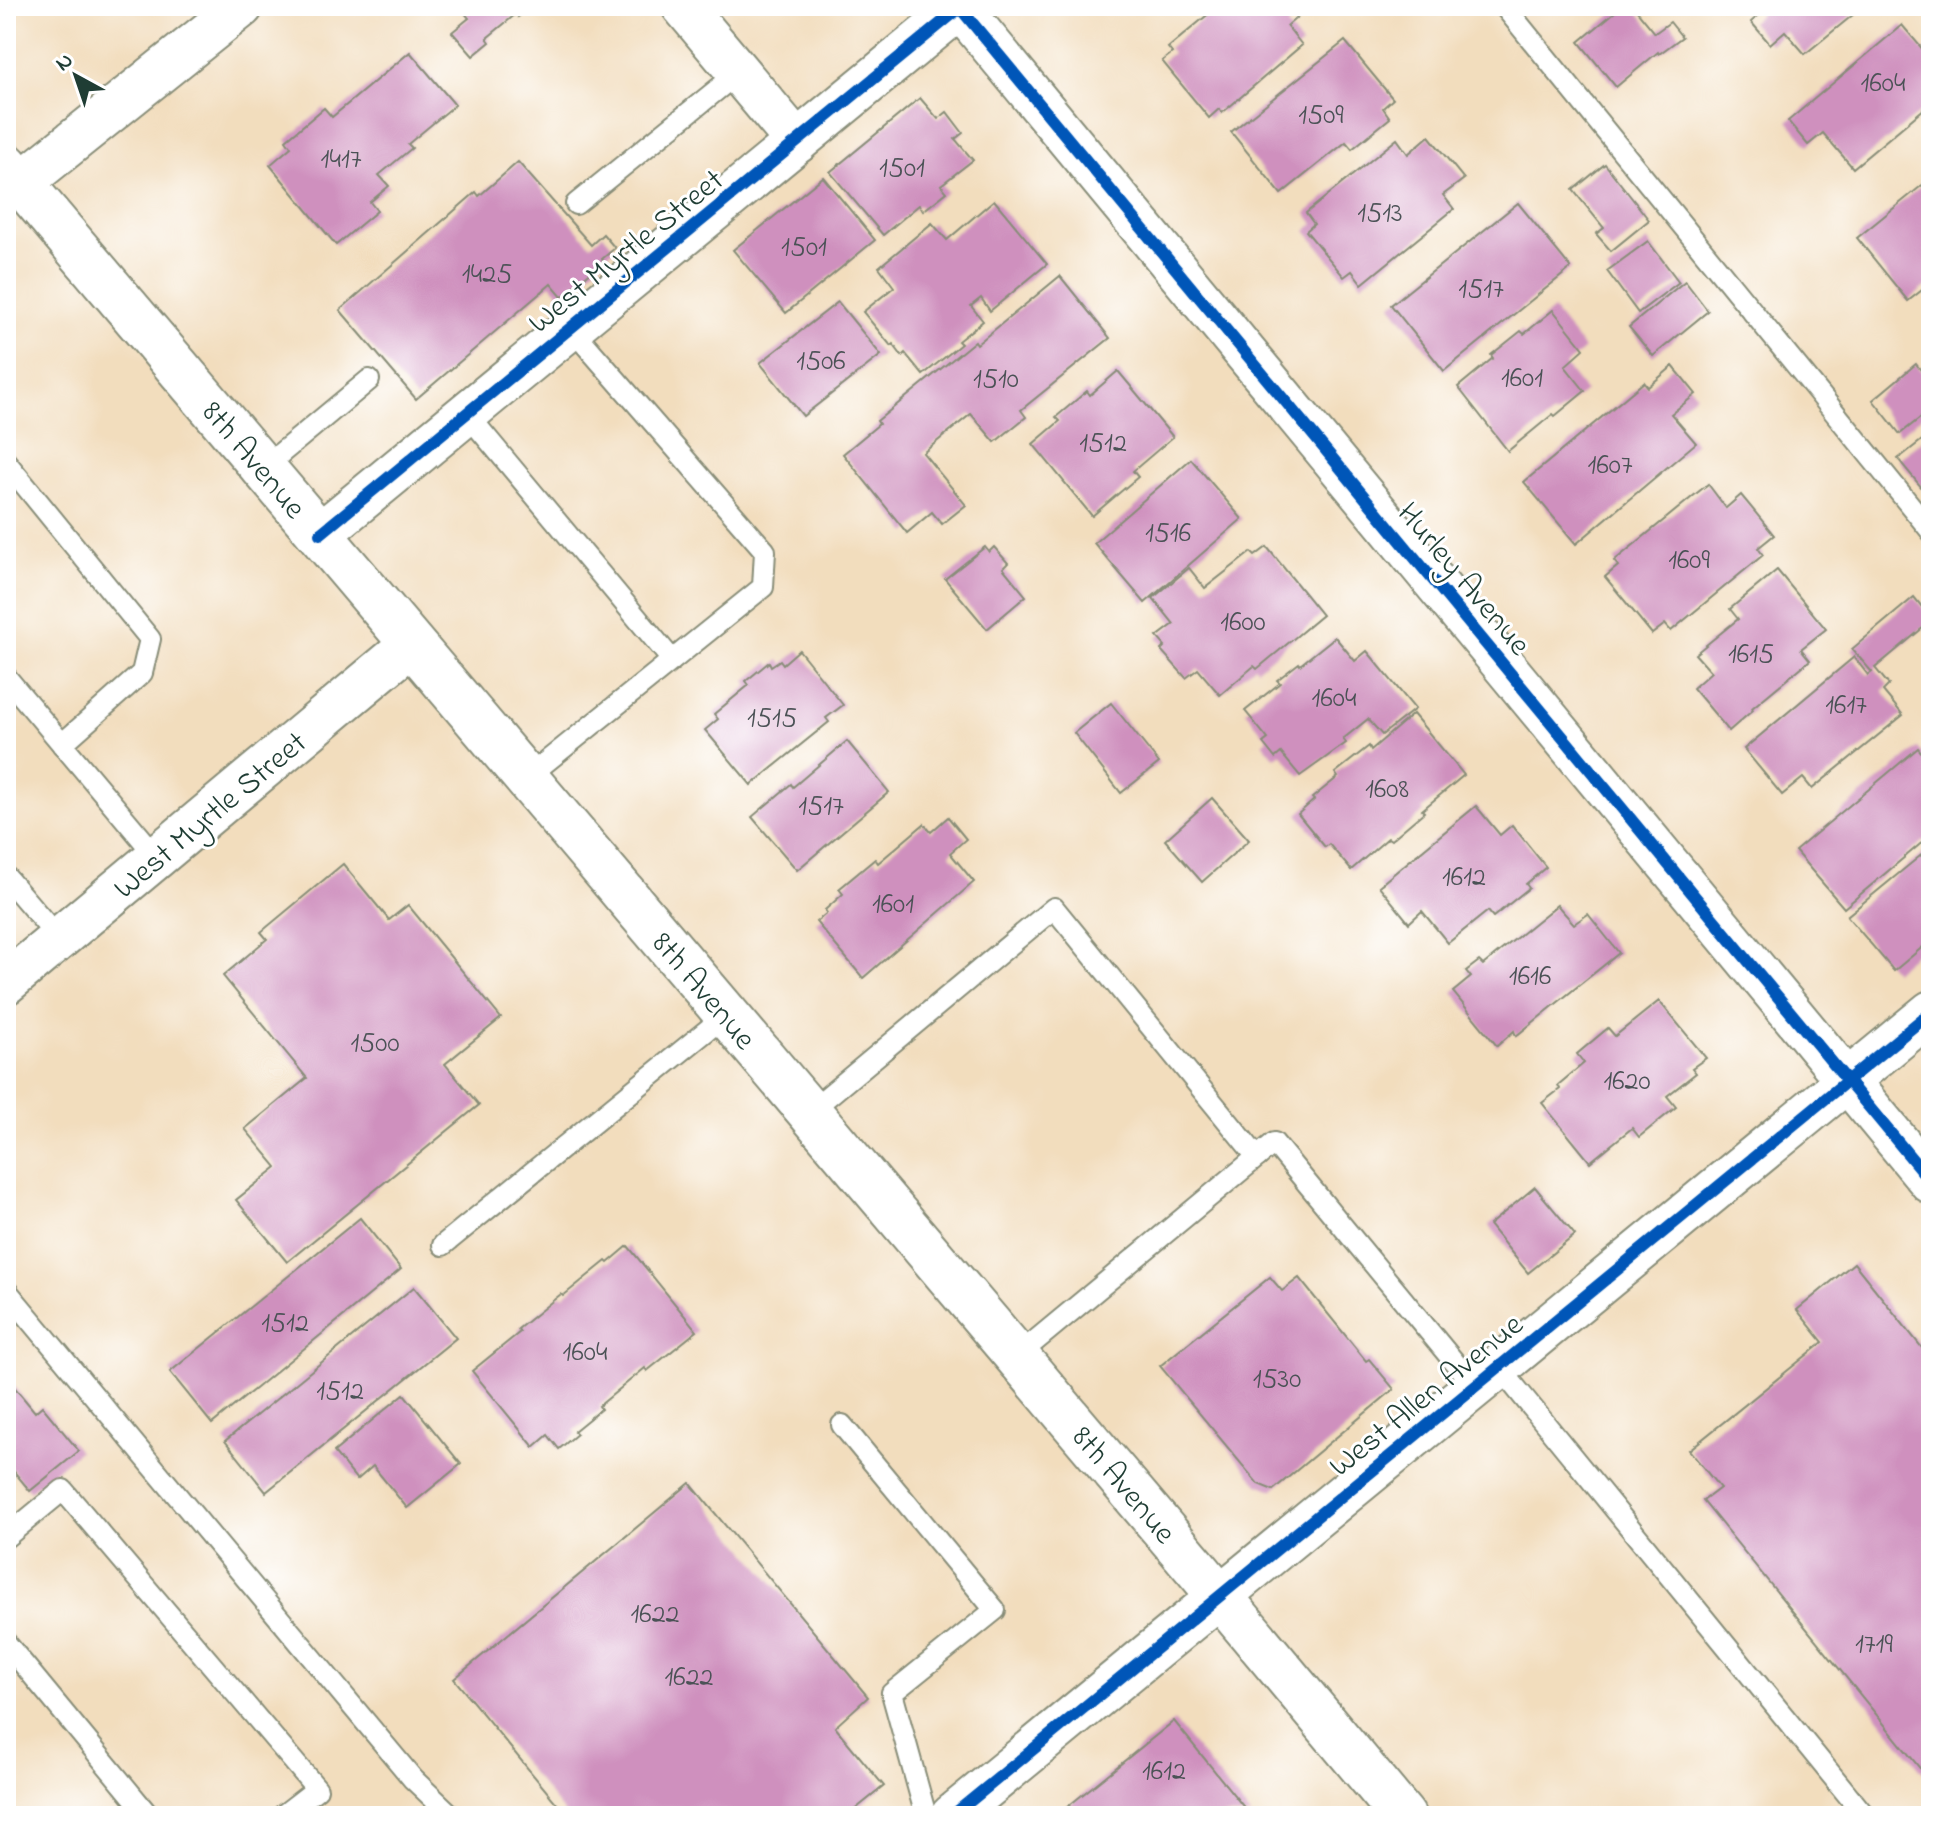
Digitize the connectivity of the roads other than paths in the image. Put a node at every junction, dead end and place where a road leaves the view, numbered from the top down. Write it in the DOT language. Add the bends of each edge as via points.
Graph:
graph roads {
  1 [pos="242,6"];
  2 [pos="683,6"];
  3 [pos="1504,6"];
  4 [pos="961,7"];
  5 [pos="739,72"];
  6 [pos="797,142"];
  7 [pos="14,174"];
  8 [pos="576,204"];
  9 [pos="571,328"];
  10 [pos="369,380"];
  11 [pos="467,414"];
  12 [pos="6,462"];
  13 [pos="263,468"];
  14 [pos="1931,531"];
  15 [pos="320,534"];
  16 [pos="412,644"];
  17 [pos="672,660"];
  18 [pos="6,677"];
  19 [pos="62,744"];
  20 [pos="526,778"];
  21 [pos="157,857"];
  22 [pos="6,877"];
  23 [pos="59,939"];
  24 [pos="6,983"];
  25 [pos="1931,1012"];
  26 [pos="726,1015"];
  27 [pos="1847,1080"];
  28 [pos="809,1112"];
  29 [pos="1257,1157"];
  30 [pos="1931,1182"];
  31 [pos="443,1245"];
  32 [pos="6,1290"];
  33 [pos="1017,1356"];
  34 [pos="1487,1376"];
  35 [pos="842,1425"];
  36 [pos="6,1537"];
  37 [pos="1219,1595"];
  38 [pos="6,1643"];
  39 [pos="149,1816"];
  40 [pos="282,1816"];
  41 [pos="452,1816"];
  42 [pos="926,1816"];
  43 [pos="952,1816"];
  44 [pos="1403,1816"];
  45 [pos="1865,1816"];
  1 -- 7 [label="street"];
  2 -- 5 [label="street"];
  3 -- 14 [label="lane"];
  4 -- 6 [label="street, West Myrtle Street"];
  4 -- 27 [label="street, Hurley Avenue"];
  5 -- 6 [label="street"];
  5 -- 8 [label="lane"];
  6 -- 9 [label="street, West Myrtle Street"];
  7 -- 13 [label="main road, 8th Avenue"];
  9 -- 11 [label="street, West Myrtle Street"];
  9 -- 17 [label="lane" via="765,551 763,587"];
  10 -- 13 [label="lane"];
  11 -- 15 [label="street, West Myrtle Street"];
  11 -- 17 [label="lane"];
  12 -- 19 [label="lane" via="150,639 142,673"];
  13 -- 15 [label="main road, 8th Avenue"];
  15 -- 16 [label="main road, 8th Avenue"];
  16 -- 20 [label="main road, 8th Avenue"];
  16 -- 21 [label="street, West Myrtle Street"];
  17 -- 20 [label="lane"];
  18 -- 19 [label="lane"];
  19 -- 21 [label="lane"];
  20 -- 26 [label="main road, 8th Avenue"];
  21 -- 23 [label="street, West Myrtle Street"];
  22 -- 23 [label="lane"];
  23 -- 24 [label="street, West Myrtle Street"];
  25 -- 27 [label="street, West Allen Avenue"];
  26 -- 28 [label="main road, 8th Avenue"];
  26 -- 31 [label="lane"];
  27 -- 30 [label="street, Hurley Avenue"];
  27 -- 34 [label="street, West Allen Avenue"];
  28 -- 29 [label="lane" via="1054,908"];
  28 -- 33 [label="main road, 8th Avenue"];
  29 -- 33 [label="lane"];
  29 -- 34 [label="lane" via="1274,1143"];
  32 -- 41 [label="lane" via="413,1779"];
  33 -- 37 [label="main road, 8th Avenue"];
  34 -- 37 [label="street, West Allen Avenue"];
  34 -- 45 [label="lane"];
  35 -- 42 [label="lane" via="995,1610 892,1693"];
  36 -- 40 [label="lane" via="63,1490 317,1789"];
  37 -- 43 [label="street, West Allen Avenue"];
  37 -- 44 [label="main road, 8th Avenue"];
  38 -- 39 [label="lane"];
}
